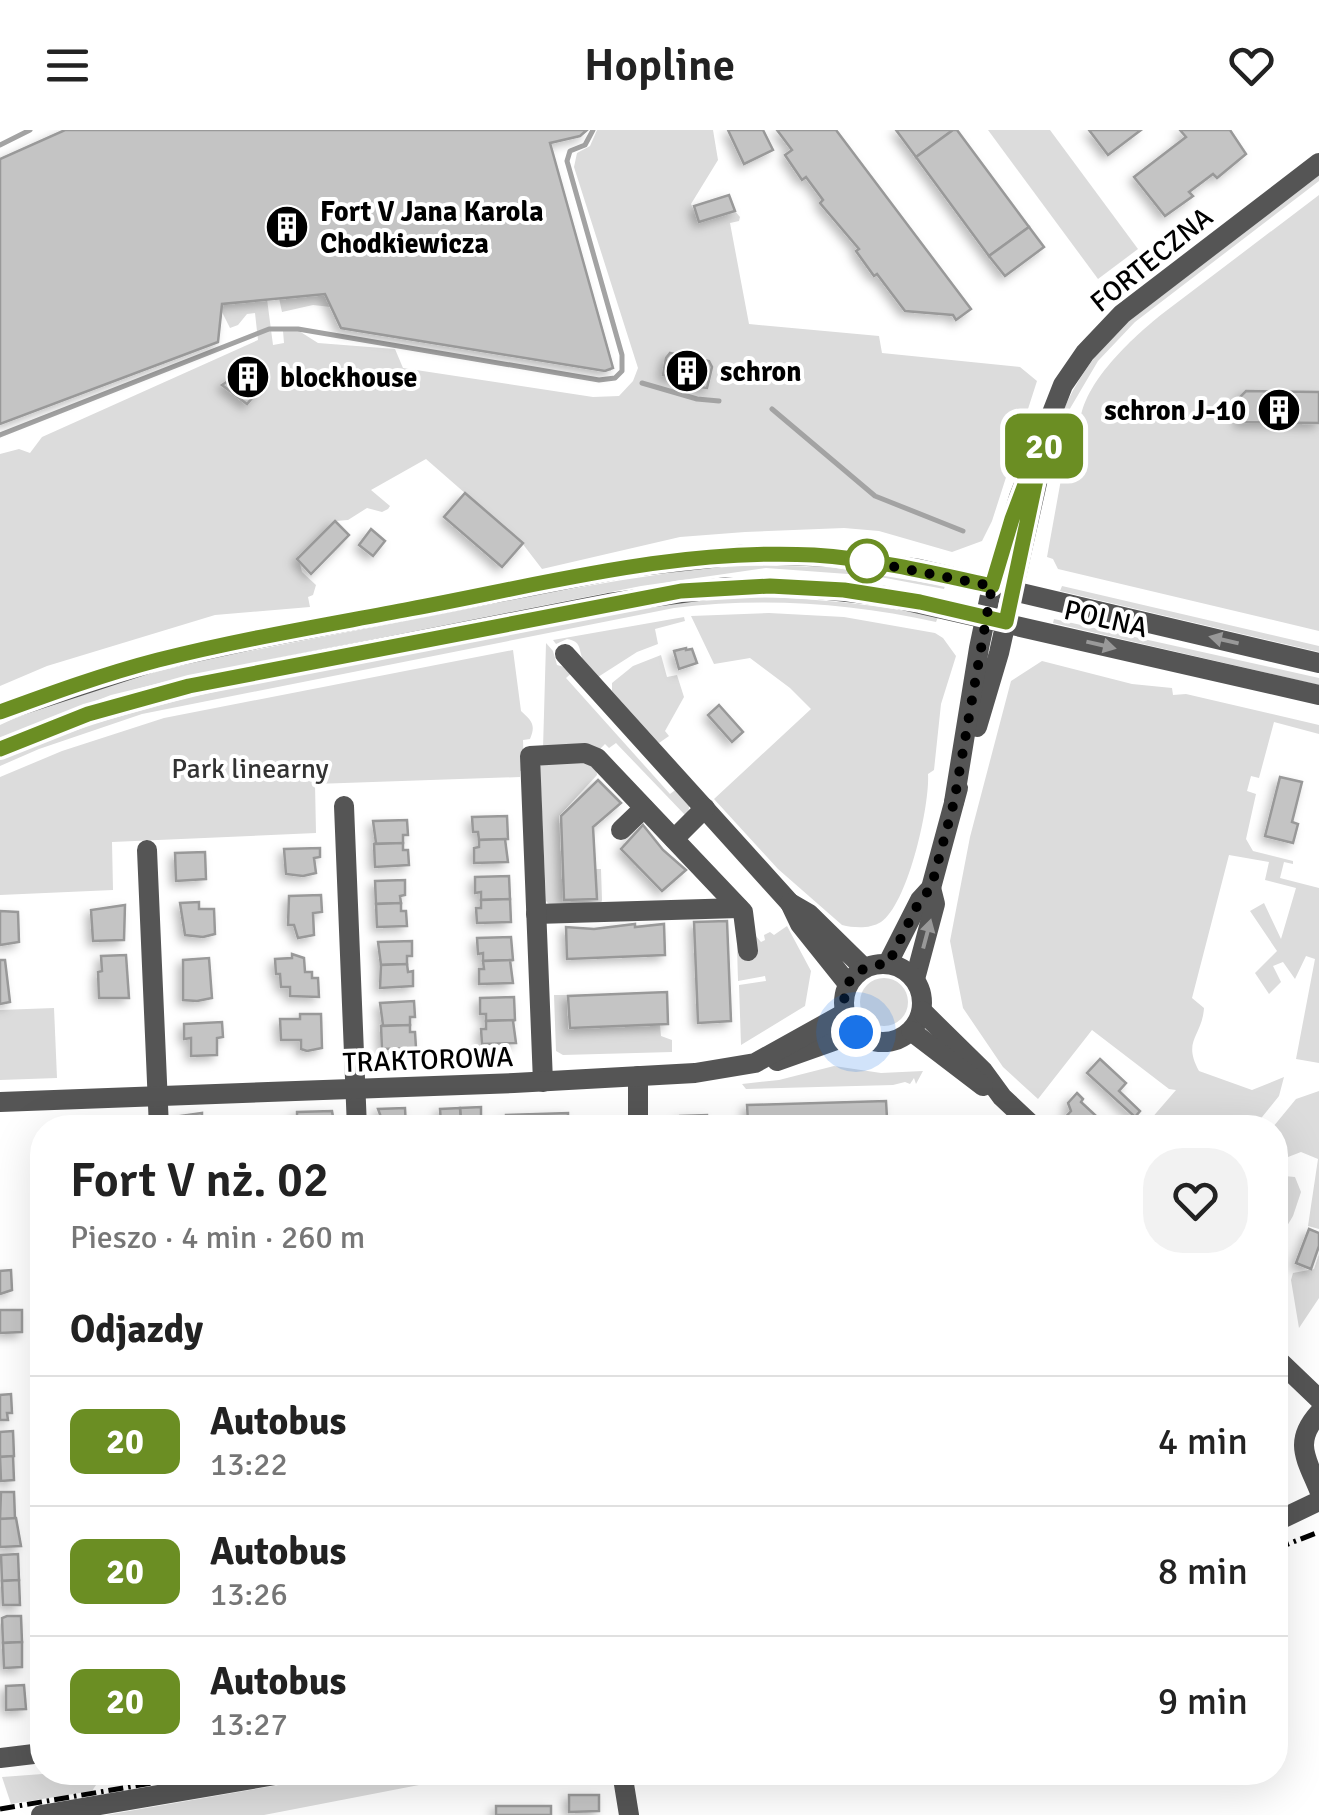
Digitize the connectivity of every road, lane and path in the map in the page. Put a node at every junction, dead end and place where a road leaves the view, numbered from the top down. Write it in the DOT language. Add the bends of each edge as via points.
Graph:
graph roads {
  1 [pos="1319,163"];
  2 [pos="1048,423"];
  3 [pos="992,586"];
  4 [pos="1014,591"];
  5 [pos="996,620"];
  6 [pos="566,654"];
  7 [pos="1319,663"];
  8 [pos="1319,696"];
  9 [pos="0,712"];
  10 [pos="0,748"];
  11 [pos="344,806"];
  12 [pos="644,808"];
  13 [pos="704,808"];
  14 [pos="621,830"];
  15 [pos="674,839"];
  16 [pos="147,850"];
  17 [pos="931,888"];
  18 [pos="790,903"];
  19 [pos="738,908"];
  20 [pos="536,914"];
  21 [pos="748,951"];
  22 [pos="888,964"];
  23 [pos="864,968"];
  24 [pos="914,979"];
  25 [pos="848,984"];
  26 [pos="922,1011"];
  27 [pos="845,1013"];
  28 [pos="911,1031"];
  29 [pos="862,1036"];
  30 [pos="755,1063"];
  31 [pos="638,1076"];
  32 [pos="543,1082"];
  33 [pos="356,1090"];
  34 [pos="998,1093"];
  35 [pos="157,1097"];
  36 [pos="0,1102"];
  37 [pos="158,1115"];
  38 [pos="357,1115"];
  39 [pos="638,1115"];
  40 [pos="1021,1115"];
  41 [pos="1288,1370"];
  42 [pos="1319,1400"];
  43 [pos="1319,1414"];
  44 [pos="1319,1490"];
  45 [pos="1319,1501"];
  46 [pos="1288,1516"];
  47 [pos="30,1754"];
  48 [pos="0,1758"];
  49 [pos="216,1785"];
  50 [pos="624,1785"];
  51 [pos="41,1815"];
  52 [pos="629,1815"];
  1 -- 2 [label="street, FORTECZNA" via="1102,332 1073,368"];
  2 -- 3 [label="street, FORTECZNA"];
  2 -- 4 [label="street, FORTECZNA"];
  3 -- 4 [label="street, POLNA"];
  3 -- 5 [label="street, FORTECZNA"];
  3 -- 9 [label="street, POLNA" via="848,558 689,558 159,660"];
  4 -- 5 [label="street, FORTECZNA"];
  7 -- 4 [label="street, POLNA, one-way"];
  5 -- 8 [label="street, POLNA, one-way"];
  5 -- 10 [label="street, POLNA" via="822,588 681,591 172,690"];
  5 -- 17 [label="street, FORTECZNA"];
  6 -- 13 [label="street"];
  11 -- 33 [label="street"];
  12 -- 14 [label="street"];
  12 -- 15 [label="street"];
  12 -- 20 [label="street" via="597,758 577,752 530,756"];
  13 -- 15 [label="street"];
  13 -- 18 [label="street"];
  15 -- 19 [label="street"];
  16 -- 35 [label="street"];
  17 -- 22 [label="street, FORTECZNA"];
  24 -- 17 [label="street, one-way" via="934,904"];
  18 -- 23 [label="street"];
  18 -- 25 [label="street"];
  19 -- 20 [label="street"];
  19 -- 21 [label="street" via="747,924"];
  20 -- 32 [label="street"];
  22 -- 23 [label="street"];
  22 -- 24 [label="street"];
  23 -- 25 [label="street"];
  24 -- 26 [label="street"];
  25 -- 27 [label="street"];
  26 -- 28 [label="street"];
  26 -- 34 [label="street"];
  27 -- 29 [label="street"];
  27 -- 30 [label="street, TRAKTOROWA"];
  28 -- 29 [label="street" via="890,1042"];
  28 -- 34 [label="street"];
  29 -- 30 [label="street"];
  30 -- 31 [label="street, TRAKTOROWA"];
  31 -- 32 [label="street, TRAKTOROWA"];
  31 -- 39 [label="street"];
  32 -- 33 [label="street, TRAKTOROWA"];
  33 -- 35 [label="street, TRAKTOROWA"];
  33 -- 38 [label="street"];
  34 -- 40 [label="street"];
  35 -- 36 [label="street, TRAKTOROWA"];
  35 -- 37 [label="street"];
  41 -- 42 [label="street"];
  43 -- 44 [label="street" via="1303,1444"];
  45 -- 46 [label="street"];
  47 -- 48 [label="street"];
  49 -- 51 [label="street"];
  50 -- 52 [label="street"];
}
